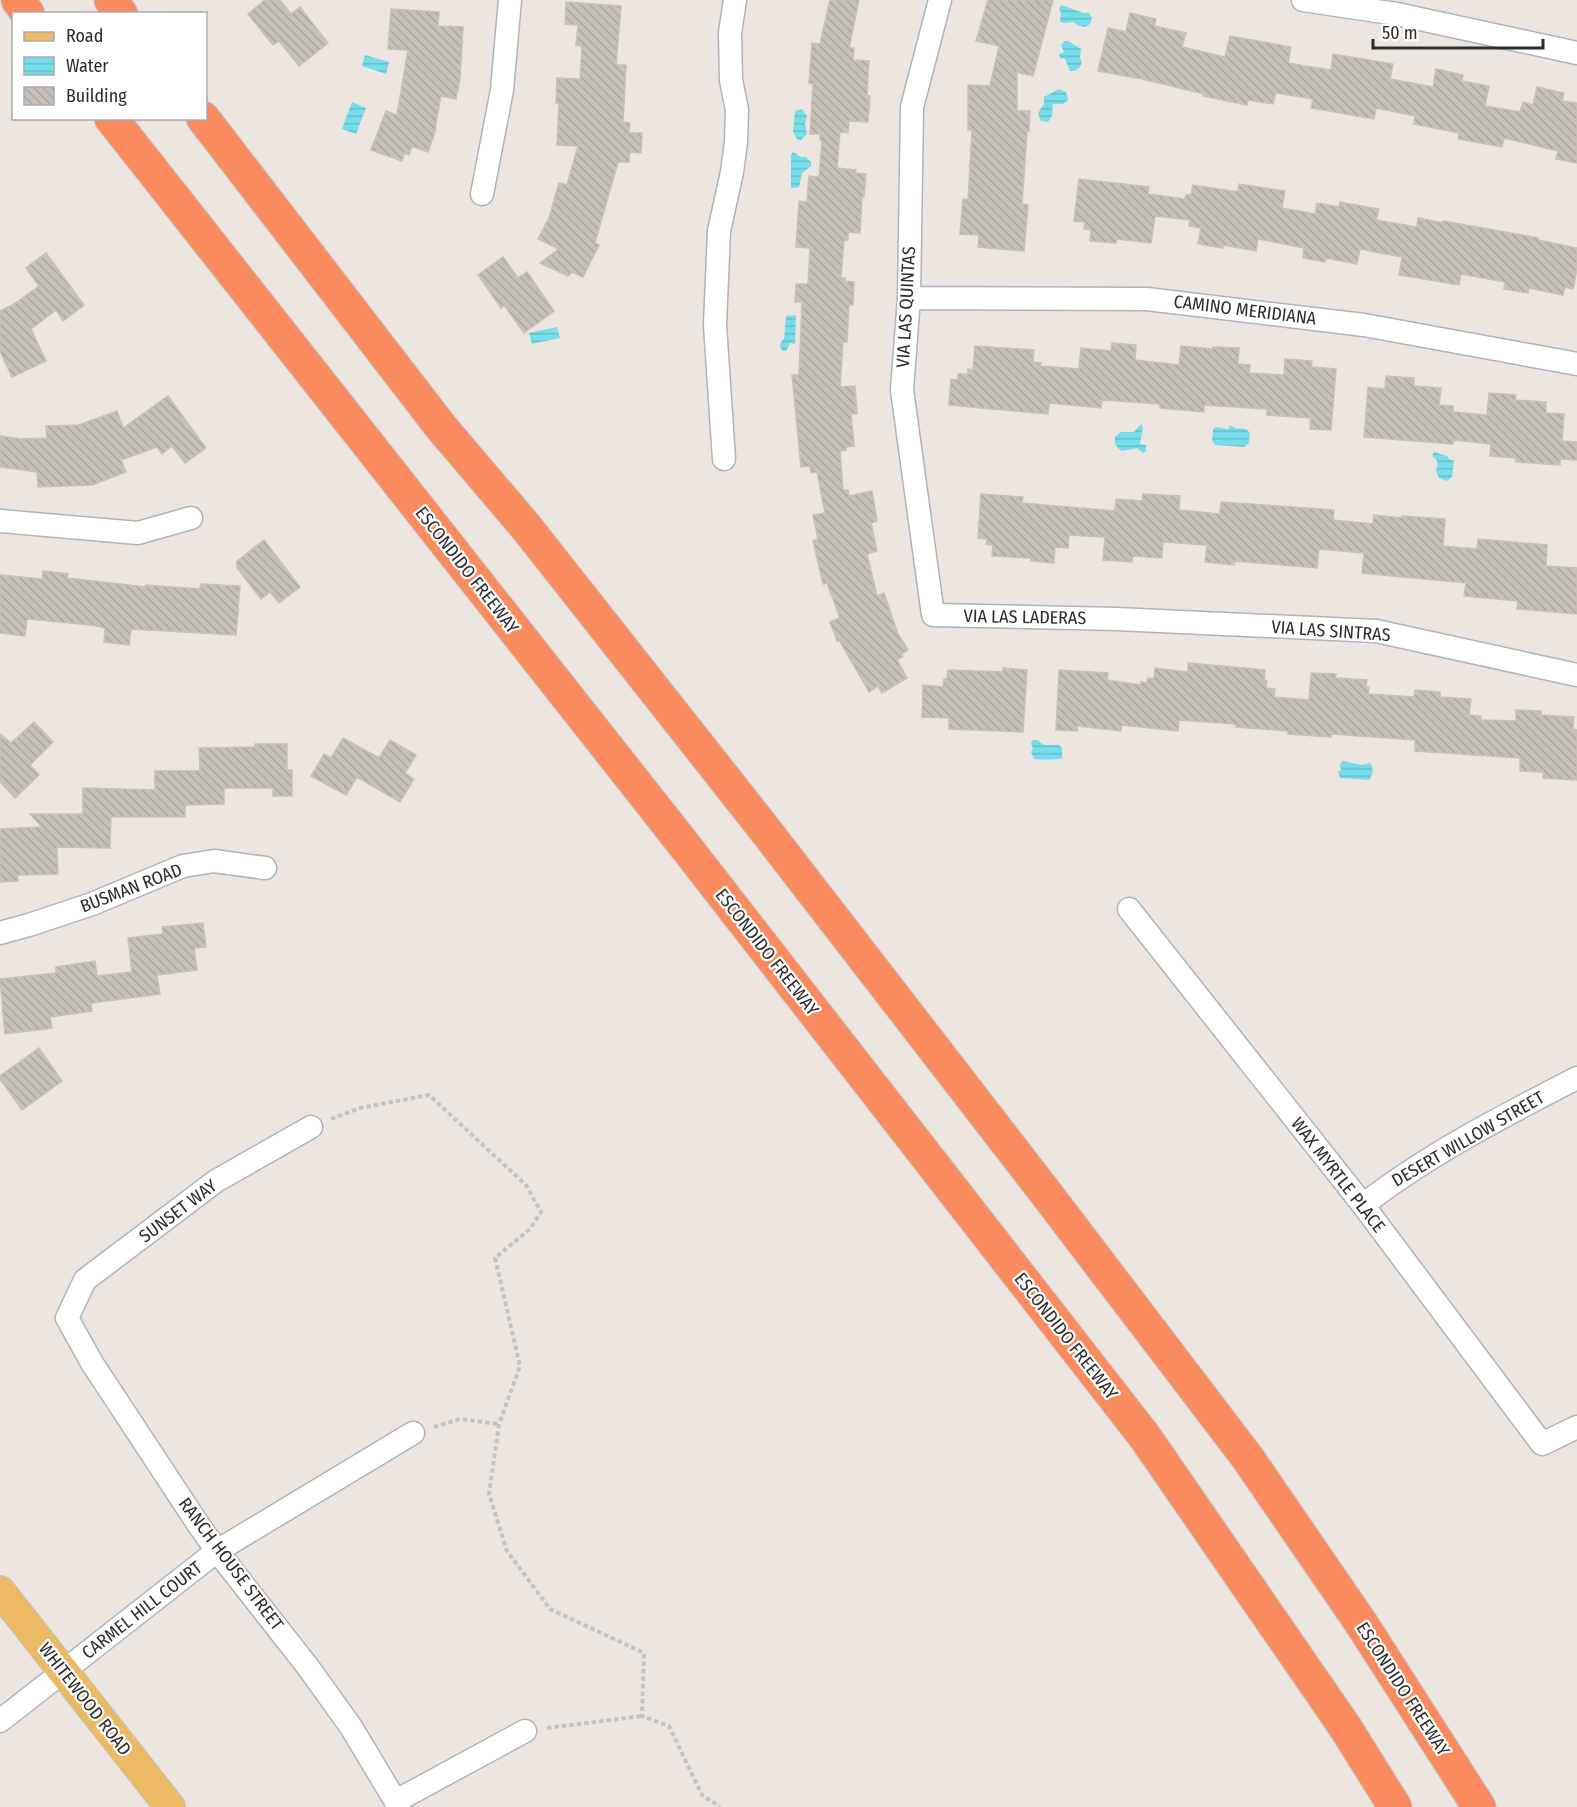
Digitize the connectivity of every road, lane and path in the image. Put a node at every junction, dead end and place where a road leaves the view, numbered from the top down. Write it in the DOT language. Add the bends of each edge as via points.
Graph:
graph roads {
  1 [pos="510,0"];
  2 [pos="735,0"];
  3 [pos="940,0"];
  4 [pos="1303,0"];
  5 [pos="1398,7"];
  6 [pos="1577,53"];
  7 [pos="113,120"];
  8 [pos="205,120"];
  9 [pos="483,194"];
  10 [pos="909,298"];
  11 [pos="1577,364"];
  12 [pos="724,459"];
  13 [pos="191,518"];
  14 [pos="0,521"];
  15 [pos="933,615"];
  16 [pos="1117,620"];
  17 [pos="1577,675"];
  18 [pos="265,867"];
  19 [pos="1129,909"];
  20 [pos="0,933"];
  21 [pos="1577,1078"];
  22 [pos="311,1128"];
  23 [pos="1363,1205"];
  24 [pos="67,1318"];
  25 [pos="499,1424"];
  26 [pos="1577,1427"];
  27 [pos="413,1432"];
  28 [pos="217,1551"];
  29 [pos="0,1591"];
  30 [pos="64,1672"];
  31 [pos="642,1716"];
  32 [pos="0,1721"];
  33 [pos="525,1731"];
  34 [pos="397,1804"];
  35 [pos="170,1807"];
  36 [pos="720,1807"];
  37 [pos="1395,1807"];
  38 [pos="1479,1807"];
  1 -- 9 [label="street" via="502,90"];
  2 -- 12 [label="street" via="730,33 736,142 718,231 715,304"];
  3 -- 10 [label="street, VIA LAS QUINTAS" via="912,107"];
  4 -- 5 [label="street"];
  5 -- 6 [label="street"];
  7 -- 37 [label="highway, ESCONDIDO FREEWAY" via="1145,1437 1345,1727"];
  8 -- 38 [label="highway, ESCONDIDO FREEWAY" via="441,427 526,527 755,817 1247,1457 1361,1623"];
  10 -- 11 [label="street, CAMINO MERIDIANA" via="1147,299 1365,325"];
  10 -- 15 [label="street, VIA LAS QUINTAS" via="902,390"];
  13 -- 14 [label="street" via="138,533"];
  15 -- 16 [label="street, VIA LAS LADERAS"];
  16 -- 17 [label="street, VIA LAS SINTRAS" via="1376,631"];
  18 -- 20 [label="street, BUSMAN ROAD" via="214,861 183,866 92,904"];
  19 -- 23 [label="street, WAX MYRTLE PLACE"];
  21 -- 23 [label="street, DESERT WILLOW STREET" via="1482,1127 1398,1178"];
  22 -- 24 [label="street, SUNSET WAY" via="216,1181 85,1280"];
  22 -- 25 [label="path" via="360,1108 429,1095 526,1185 541,1212 530,1229 495,1258 520,1366"];
  23 -- 26 [label="street, WAX MYRTLE PLACE" via="1542,1444"];
  24 -- 28 [label="street, RANCH HOUSE STREET" via="92,1363"];
  25 -- 27 [label="path" via="460,1419"];
  25 -- 31 [label="path" via="489,1494 507,1551 550,1609 644,1653"];
  27 -- 28 [label="street, CARMEL HILL COURT"];
  28 -- 30 [label="street, CARMEL HILL COURT"];
  28 -- 34 [label="street, RANCH HOUSE STREET" via="351,1727"];
  29 -- 30 [label="main road, WHITEWOOD ROAD"];
  30 -- 32 [label="street, CARMEL HILL COURT"];
  30 -- 35 [label="main road, WHITEWOOD ROAD"];
  31 -- 33 [label="path"];
  31 -- 36 [label="path" via="669,1726 702,1795"];
  33 -- 34 [label="street"];
}
